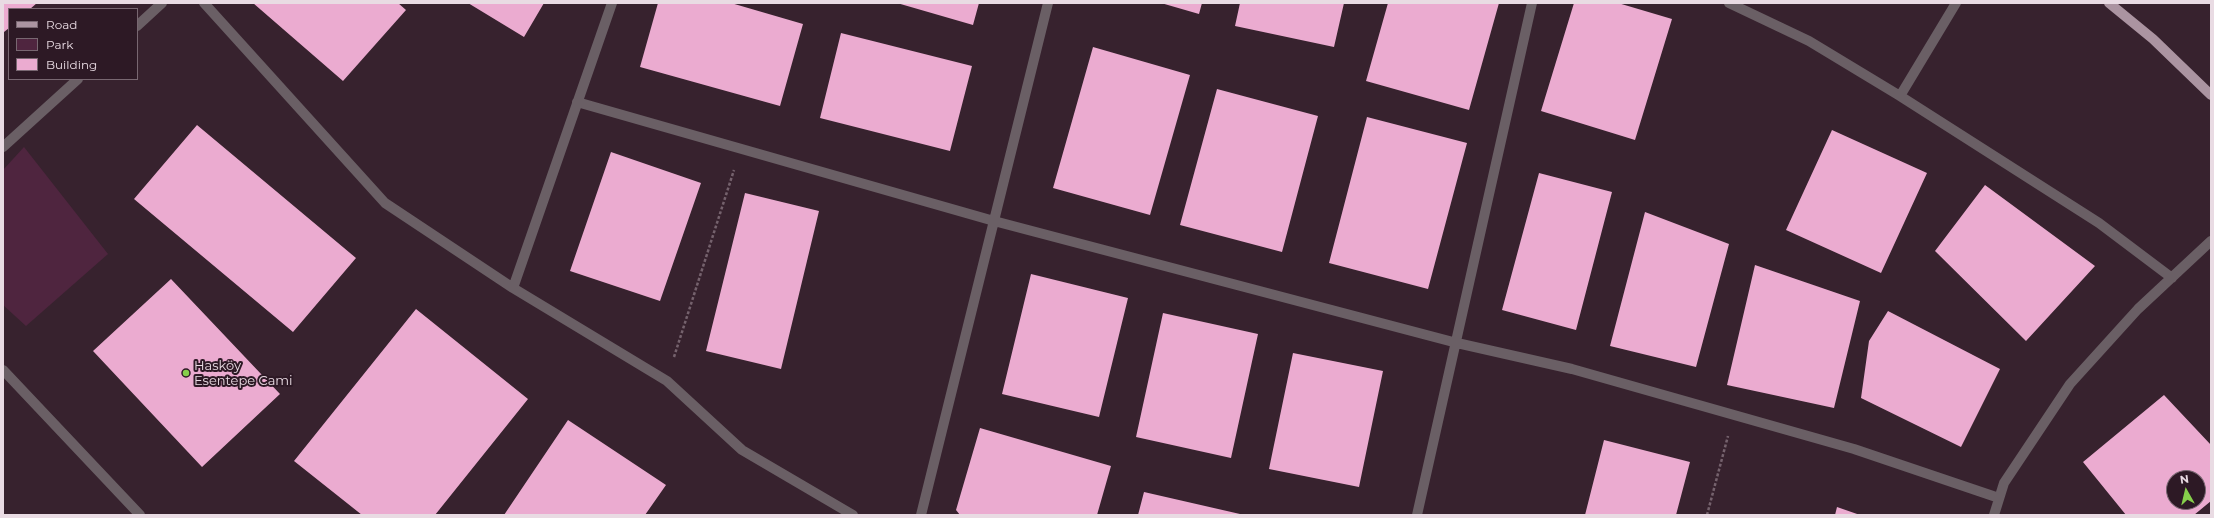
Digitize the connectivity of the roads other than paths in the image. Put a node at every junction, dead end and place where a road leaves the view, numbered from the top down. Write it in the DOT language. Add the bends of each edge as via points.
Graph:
graph roads {
  1 [pos="162,3"];
  2 [pos="204,3"];
  3 [pos="612,3"];
  4 [pos="1048,3"];
  5 [pos="1532,3"];
  6 [pos="1730,3"];
  7 [pos="1956,3"];
  8 [pos="2109,3"];
  9 [pos="138,25"];
  10 [pos="77,80"];
  11 [pos="2211,94"];
  12 [pos="1900,96"];
  13 [pos="577,102"];
  14 [pos="3,147"];
  15 [pos="994,221"];
  16 [pos="2211,241"];
  17 [pos="2172,278"];
  18 [pos="513,288"];
  19 [pos="1457,343"];
  20 [pos="3,370"];
  21 [pos="1999,498"];
  22 [pos="136,514"];
  23 [pos="853,515"];
  24 [pos="921,515"];
  25 [pos="1417,515"];
  26 [pos="1994,515"];
  1 -- 9 [label="street"];
  2 -- 18 [label="street" via="385,203"];
  3 -- 13 [label="street"];
  4 -- 15 [label="street"];
  5 -- 19 [label="street"];
  6 -- 12 [label="street" via="1809,41"];
  7 -- 12 [label="street"];
  8 -- 11 [label="main road"];
  10 -- 14 [label="street"];
  12 -- 17 [label="street" via="2099,223"];
  13 -- 15 [label="street"];
  13 -- 18 [label="street"];
  15 -- 19 [label="street"];
  15 -- 24 [label="street"];
  16 -- 17 [label="street"];
  17 -- 21 [label="street" via="2138,309 2070,384 2004,483"];
  18 -- 23 [label="street" via="667,381 742,450"];
  19 -- 21 [label="street" via="1572,369 1854,449"];
  19 -- 25 [label="street"];
  20 -- 22 [label="street"];
  21 -- 26 [label="street"];
}
